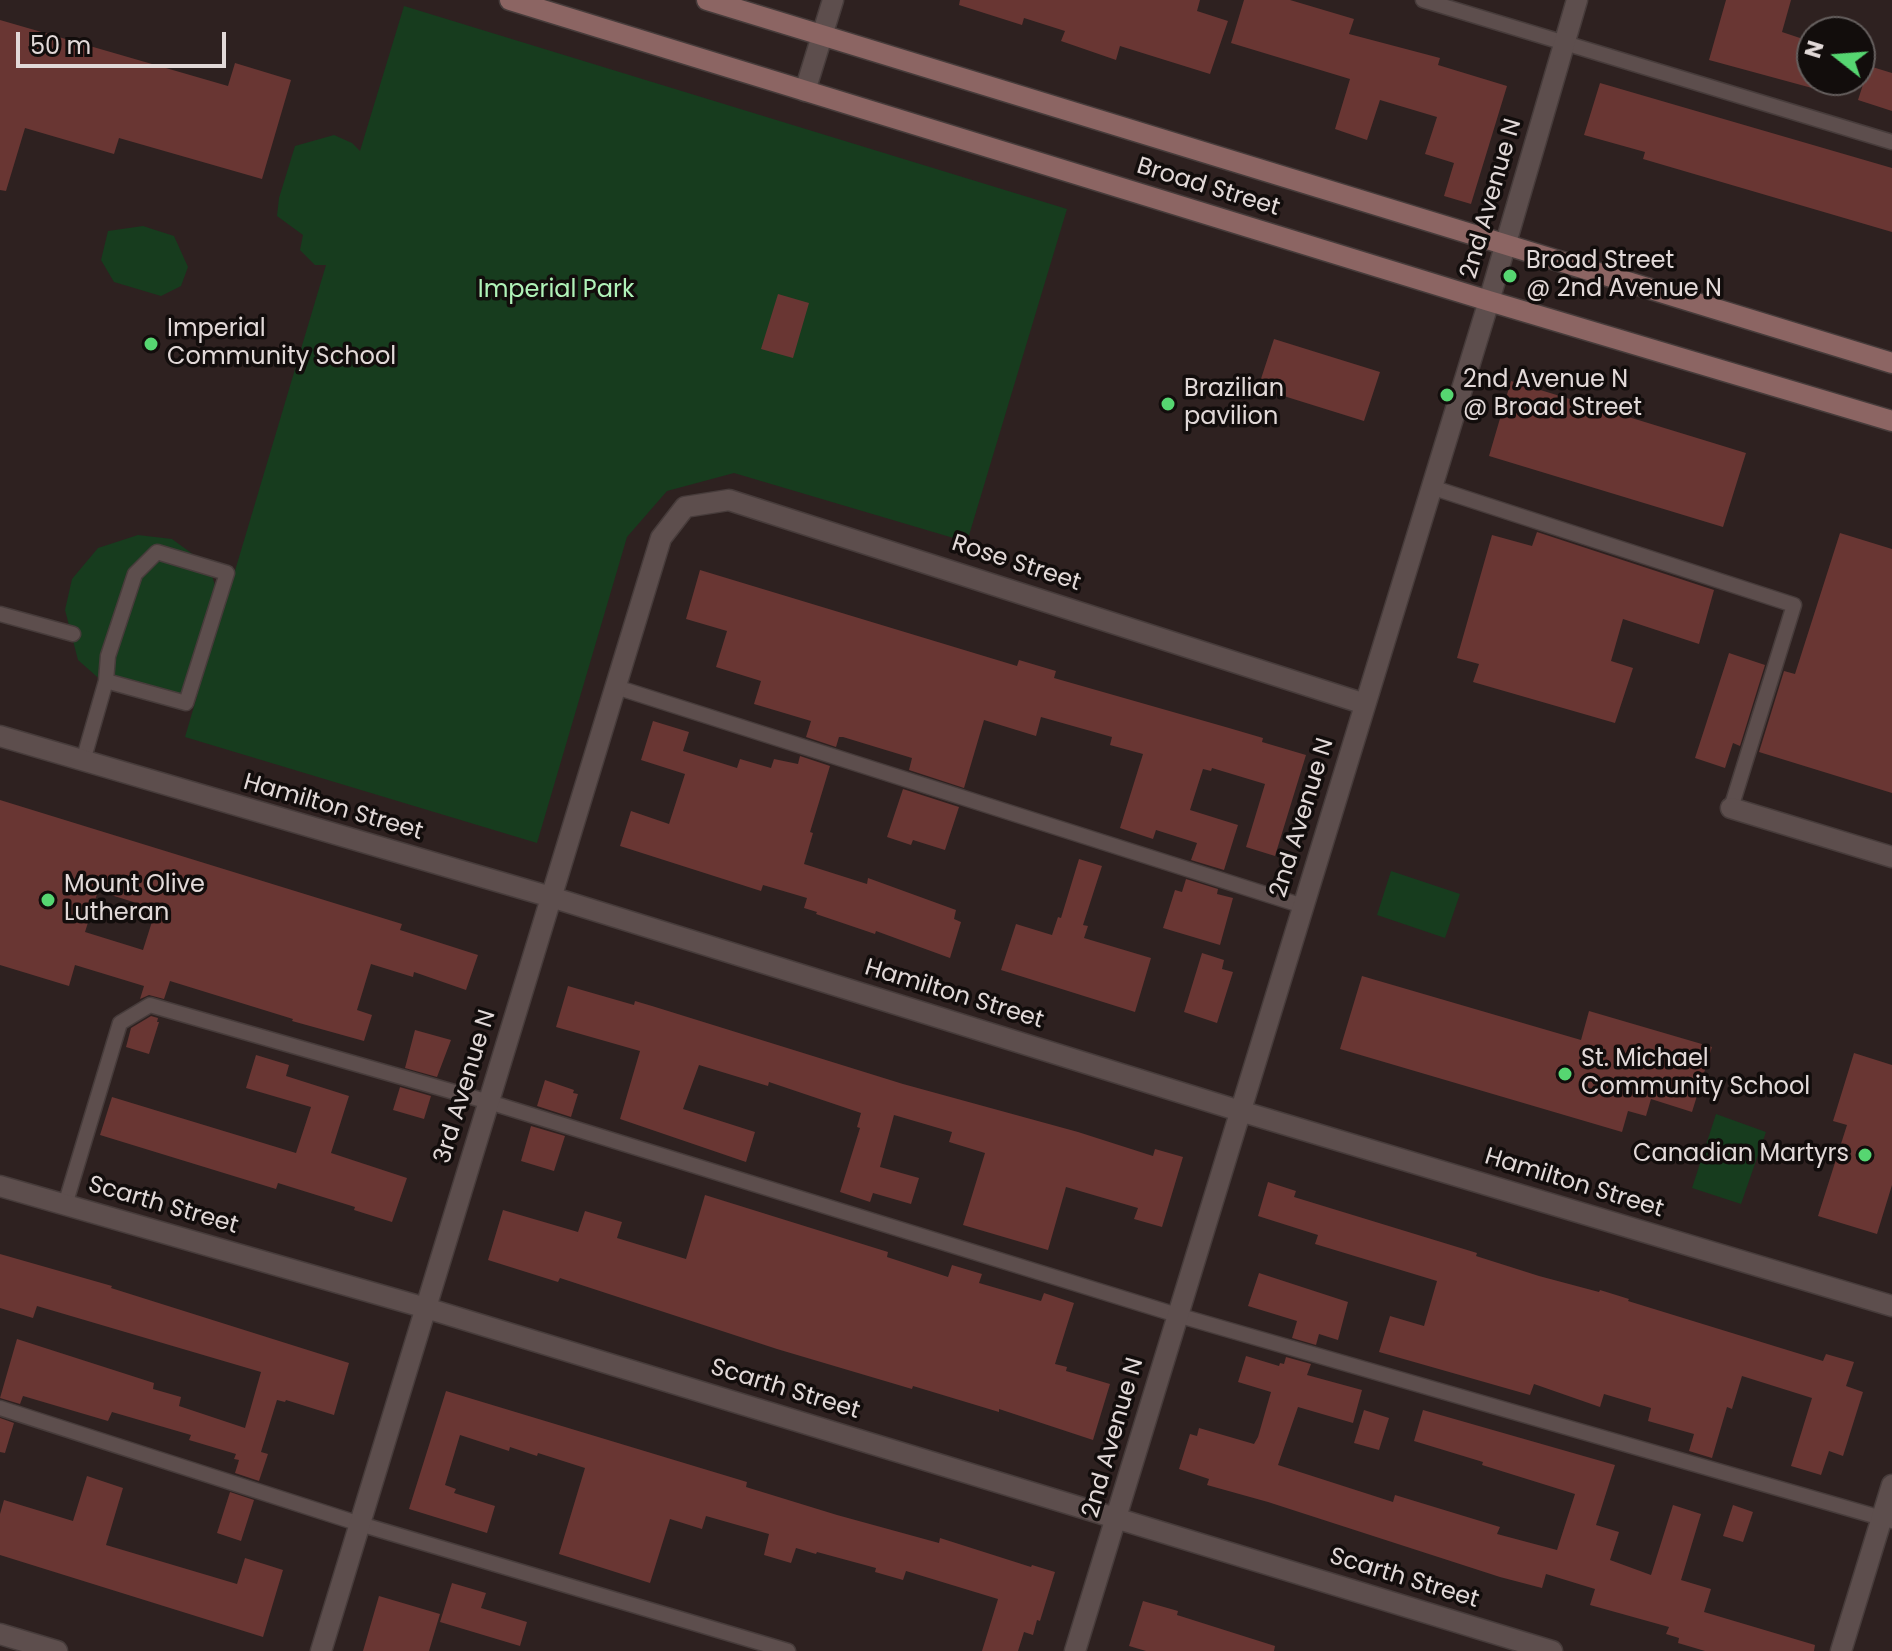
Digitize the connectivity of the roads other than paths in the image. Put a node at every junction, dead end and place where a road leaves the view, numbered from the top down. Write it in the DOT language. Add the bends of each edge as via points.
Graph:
graph roads {
  1 [pos="510,0"];
  2 [pos="707,0"];
  3 [pos="833,0"];
  4 [pos="1423,0"];
  5 [pos="1577,0"];
  6 [pos="822,35"];
  7 [pos="1563,44"];
  8 [pos="805,91"];
  9 [pos="1892,142"];
  10 [pos="1506,246"];
  11 [pos="1489,301"];
  12 [pos="1892,363"];
  13 [pos="1892,421"];
  14 [pos="1431,487"];
  15 [pos="661,538"];
  16 [pos="0,614"];
  17 [pos="73,634"];
  18 [pos="106,681"];
  19 [pos="616,687"];
  20 [pos="1365,704"];
  21 [pos="0,736"];
  22 [pos="83,761"];
  23 [pos="1731,808"];
  24 [pos="1892,857"];
  25 [pos="551,897"];
  26 [pos="1303,906"];
  27 [pos="489,1102"];
  28 [pos="1240,1111"];
  29 [pos="0,1186"];
  30 [pos="65,1205"];
  31 [pos="1892,1306"];
  32 [pos="426,1308"];
  33 [pos="1177,1315"];
  34 [pos="0,1408"];
  35 [pos="1892,1485"];
  36 [pos="1118,1519"];
  37 [pos="1887,1520"];
  38 [pos="360,1524"];
  39 [pos="0,1634"];
  40 [pos="57,1651"];
  41 [pos="321,1651"];
  42 [pos="788,1651"];
  43 [pos="1075,1651"];
  44 [pos="1552,1651"];
  45 [pos="1841,1651"];
  1 -- 8 [label="main road, Broad Street"];
  2 -- 6 [label="main road, Broad Street"];
  3 -- 6 [label="street"];
  4 -- 7 [label="lane"];
  5 -- 7 [label="street, 2nd Avenue N"];
  6 -- 8 [label="street"];
  6 -- 10 [label="main road, Broad Street"];
  7 -- 9 [label="lane"];
  7 -- 10 [label="street, 2nd Avenue N"];
  8 -- 11 [label="main road, Broad Street"];
  10 -- 11 [label="street, 2nd Avenue N"];
  10 -- 12 [label="main road, Broad Street"];
  11 -- 13 [label="main road, Broad Street"];
  11 -- 14 [label="street, 2nd Avenue N"];
  14 -- 20 [label="street, 2nd Avenue N"];
  14 -- 23 [label="lane" via="1794,605"];
  15 -- 19 [label="street, 3rd Avenue N"];
  15 -- 20 [label="street, Rose Street" via="685,507 729,500"];
  16 -- 17 [label="lane"];
  18 -- 18 [label="lane" via="108,656 135,574 157,552 227,573 186,703"];
  18 -- 22 [label="lane"];
  19 -- 25 [label="street, 3rd Avenue N"];
  19 -- 26 [label="lane"];
  20 -- 26 [label="street, 2nd Avenue N"];
  21 -- 22 [label="street, Hamilton Street"];
  22 -- 25 [label="street, Hamilton Street"];
  23 -- 24 [label="street"];
  25 -- 27 [label="street, 3rd Avenue N"];
  25 -- 28 [label="street, Hamilton Street"];
  26 -- 28 [label="street, 2nd Avenue N"];
  27 -- 30 [label="lane" via="150,1005 120,1023"];
  27 -- 32 [label="street, 3rd Avenue N"];
  27 -- 33 [label="lane"];
  28 -- 31 [label="street, Hamilton Street"];
  28 -- 33 [label="street, 2nd Avenue N"];
  29 -- 30 [label="street, Scarth Street"];
  30 -- 32 [label="street, Scarth Street"];
  32 -- 36 [label="street, Scarth Street"];
  32 -- 38 [label="street, 3rd Avenue N"];
  33 -- 36 [label="street, 2nd Avenue N"];
  33 -- 37 [label="lane"];
  34 -- 38 [label="lane"];
  35 -- 37 [label="street"];
  36 -- 43 [label="street, 2nd Avenue N"];
  36 -- 44 [label="street, Scarth Street"];
  37 -- 45 [label="street"];
  38 -- 41 [label="street, 3rd Avenue N"];
  38 -- 42 [label="lane"];
  39 -- 40 [label="street"];
}
